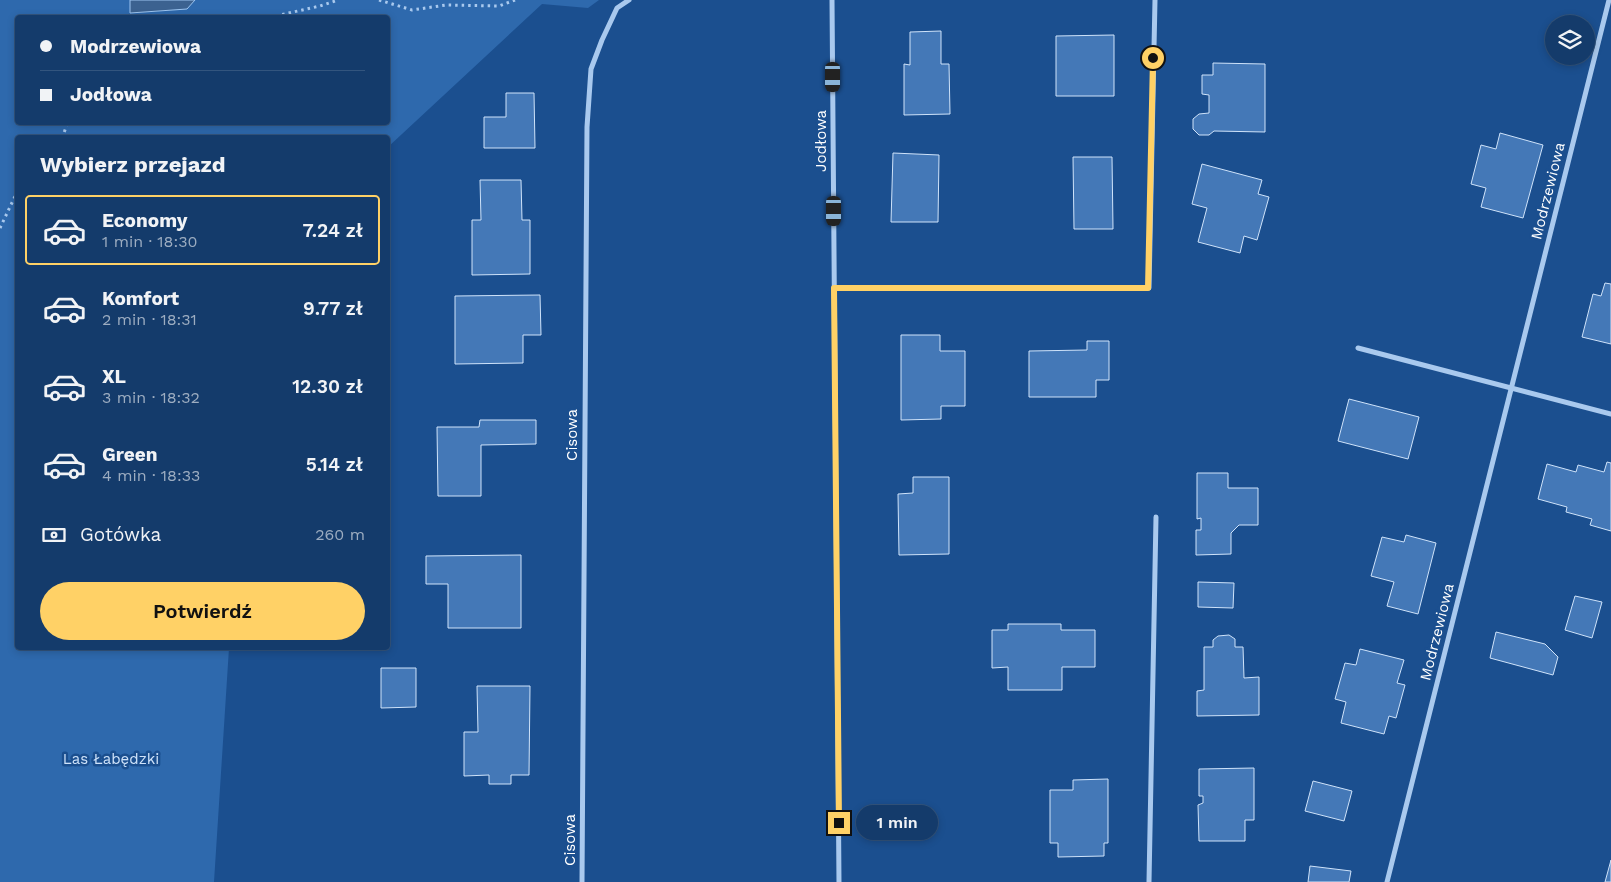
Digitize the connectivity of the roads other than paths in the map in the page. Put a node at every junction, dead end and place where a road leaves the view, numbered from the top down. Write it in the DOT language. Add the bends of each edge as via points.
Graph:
graph roads {
  1 [pos="629,0"];
  2 [pos="832,0"];
  3 [pos="1155,0"];
  4 [pos="1609,0"];
  5 [pos="834,288"];
  6 [pos="1358,348"];
  7 [pos="1511,389"];
  8 [pos="1611,414"];
  9 [pos="1156,516"];
  10 [pos="582,882"];
  11 [pos="839,882"];
  12 [pos="1149,882"];
  13 [pos="1387,882"];
  1 -- 10 [label="street, Cisowa" via="617,8 591,69 587,128"];
  2 -- 5 [label="street, Jodłowa"];
  3 -- 5 [label="street" via="1148,288"];
  4 -- 7 [label="street, Modrzewiowa"];
  5 -- 11 [label="street, Jodłowa"];
  6 -- 7 [label="street"];
  7 -- 8 [label="street"];
  7 -- 13 [label="street, Modrzewiowa"];
  9 -- 12 [label="street"];
}
